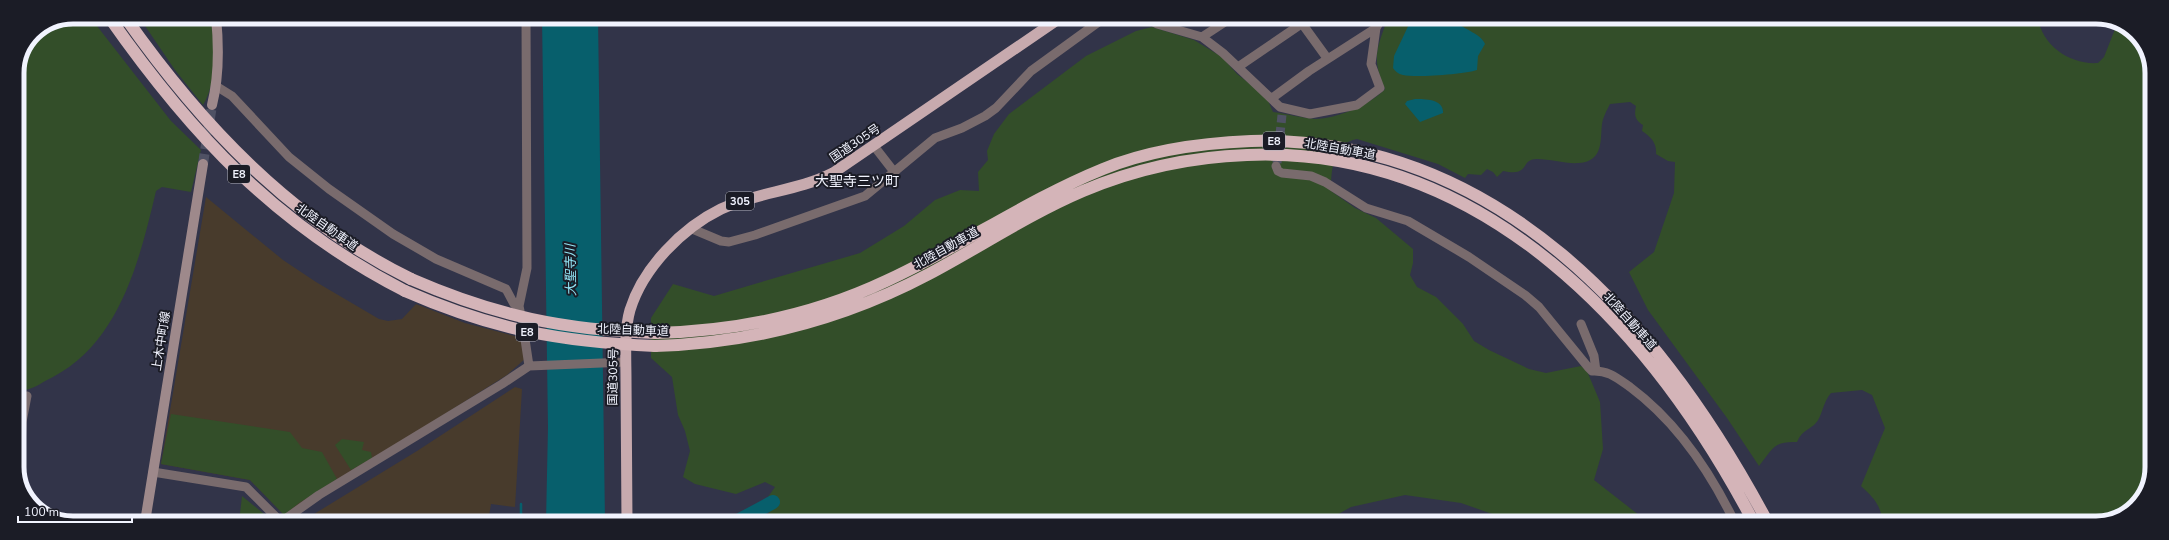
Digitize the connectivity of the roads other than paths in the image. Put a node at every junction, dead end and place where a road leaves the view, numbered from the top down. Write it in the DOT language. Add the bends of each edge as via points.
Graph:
graph roads {
  1 [pos="114,24"];
  2 [pos="130,24"];
  3 [pos="217,24"];
  4 [pos="526,24"];
  5 [pos="1051,24"];
  6 [pos="1096,24"];
  7 [pos="1157,24"];
  8 [pos="1222,24"];
  9 [pos="1295,24"];
  10 [pos="1303,24"];
  11 [pos="1378,24"];
  12 [pos="1376,28"];
  13 [pos="1202,37"];
  14 [pos="1327,58"];
  15 [pos="1238,67"];
  16 [pos="216,86"];
  17 [pos="1272,98"];
  18 [pos="212,105"];
  19 [pos="874,146"];
  20 [pos="203,164"];
  21 [pos="1276,166"];
  22 [pos="895,173"];
  23 [pos="690,228"];
  24 [pos="519,306"];
  25 [pos="1581,324"];
  26 [pos="622,362"];
  27 [pos="529,366"];
  28 [pos="1596,370"];
  29 [pos="27,396"];
  30 [pos="24,412"];
  31 [pos="153,472"];
  32 [pos="146,516"];
  33 [pos="275,516"];
  34 [pos="289,516"];
  35 [pos="627,516"];
  36 [pos="1732,516"];
  37 [pos="1750,516"];
  38 [pos="1764,516"];
  1 -- 37 [label="highway, 北陸自動車道 / E8, bridge" via="160,88 196,130 241,176 323,243 405,291 469,316 529,333 586,342 655,346 728,341 760,336 827,318 894,292 1082,191 1147,169 1206,158 1262,154 1347,163 1404,178 1454,199 1507,229 1557,266 1620,329 1667,386 1708,445"];
  2 -- 38 [label="highway, 北陸自動車道 / E8, bridge" via="193,106 249,166 330,232 384,266 474,304 535,321 590,329 656,333 705,331 796,314 856,294 917,266 1042,196 1108,167 1179,148 1235,142 1290,142 1343,148 1408,165 1462,188 1513,217 1565,255 1621,311 1677,378 1718,436"];
  3 -- 16 [label="main road"];
  4 -- 24 [label="street" via="528,268"];
  5 -- 19 [label="highway, 国道305号 / 305"];
  6 -- 22 [label="street" via="1031,71 996,108 962,128 935,138"];
  7 -- 13 [label="street"];
  8 -- 13 [label="street"];
  9 -- 15 [label="street"];
  10 -- 14 [label="street"];
  11 -- 12 [label="street"];
  12 -- 14 [label="street"];
  12 -- 17 [label="street" via="1371,64 1380,88 1357,105 1310,114 1283,111"];
  13 -- 15 [label="street"];
  14 -- 17 [label="street"];
  15 -- 17 [label="street"];
  16 -- 18 [label="main road"];
  16 -- 24 [label="street" via="232,96 289,157 329,189 393,234 436,259 506,289 514,304"];
  19 -- 22 [label="street"];
  19 -- 23 [label="highway, 国道305号 / 305" via="825,178 734,203"];
  20 -- 31 [label="main road, 上木中町線"];
  21 -- 28 [label="street" via="1282,173 1307,175 1325,182 1366,208 1408,221 1463,254 1539,307 1588,367 1592,371"];
  22 -- 23 [label="street" via="865,196 755,236 729,242"];
  23 -- 26 [label="highway, 国道305号 / 305" via="654,265 635,299 630,310"];
  24 -- 27 [label="street"];
  25 -- 28 [label="street" via="1594,356"];
  26 -- 27 [label="street"];
  26 -- 35 [label="highway, 国道305号 / 305"];
  27 -- 34 [label="street" via="319,495"];
  28 -- 36 [label="street" via="1603,370 1615,377 1662,414 1700,461 1720,491"];
  29 -- 30 [label="street"];
  31 -- 32 [label="main road, 上木中町線"];
  31 -- 33 [label="street" via="246,487"];
}
